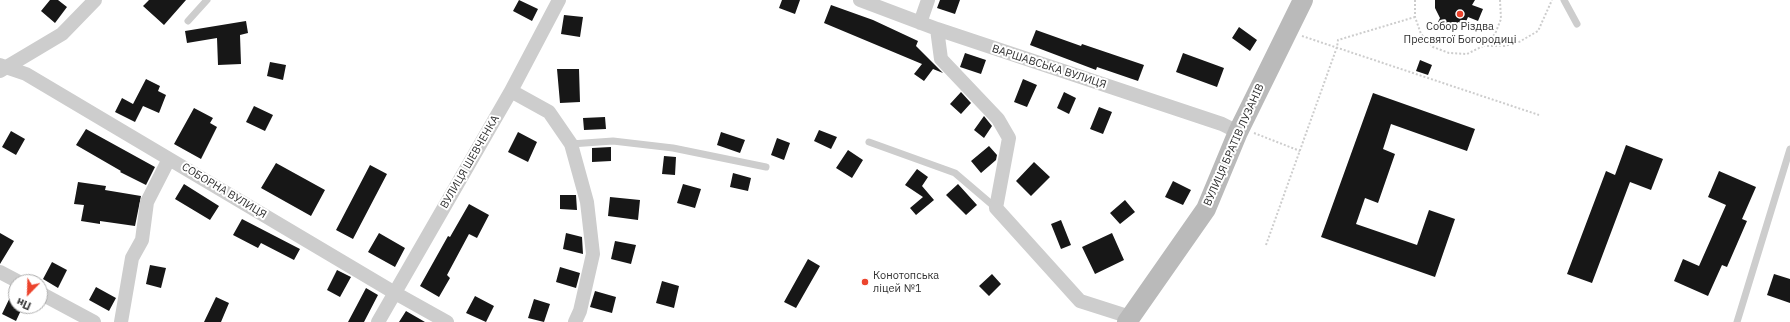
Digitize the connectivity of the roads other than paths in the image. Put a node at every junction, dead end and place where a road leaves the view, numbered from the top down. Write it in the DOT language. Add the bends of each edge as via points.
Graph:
graph roads {
  1 [pos="95,0"];
  2 [pos="207,0"];
  3 [pos="559,0"];
  4 [pos="860,0"];
  5 [pos="928,0"];
  6 [pos="1303,0"];
  7 [pos="1564,0"];
  8 [pos="188,21"];
  9 [pos="920,23"];
  10 [pos="1577,24"];
  11 [pos="937,29"];
  12 [pos="1,68"];
  13 [pos="511,90"];
  14 [pos="1245,132"];
  15 [pos="869,142"];
  16 [pos="571,144"];
  17 [pos="1790,149"];
  18 [pos="169,158"];
  19 [pos="766,166"];
  20 [pos="996,208"];
  21 [pos="395,293"];
  22 [pos="48,297"];
  23 [pos="1128,320"];
  24 [pos="94,322"];
  25 [pos="121,322"];
  26 [pos="378,322"];
  27 [pos="447,322"];
  28 [pos="575,322"];
  29 [pos="1737,322"];
  1 -- 12 [label="street" via="62,34"];
  2 -- 8 [label="lane"];
  3 -- 13 [label="street, ВУЛИЦЯ ШЕВЧЕНКА"];
  4 -- 9 [label="street, ВАРШАВСЬКА ВУЛИЦЯ"];
  5 -- 9 [label="street"];
  6 -- 14 [label="main road, ВУЛИЦЯ БРАТІВ ЛУЗАНІВ"];
  7 -- 10 [label="lane"];
  9 -- 11 [label="street, ВАРШАВСЬКА ВУЛИЦЯ"];
  11 -- 14 [label="street, ВАРШАВСЬКА ВУЛИЦЯ"];
  11 -- 20 [label="street" via="941,59 998,119 1009,138"];
  12 -- 18 [label="street, СОБОРНА ВУЛИЦЯ" via="26,74"];
  13 -- 16 [label="street" via="549,112"];
  13 -- 21 [label="street, ВУЛИЦЯ ШЕВЧЕНКА"];
  14 -- 23 [label="main road, ВУЛИЦЯ БРАТІВ ЛУЗАНІВ" via="1206,209"];
  15 -- 20 [label="lane" via="955,173"];
  16 -- 19 [label="lane" via="613,141 673,148"];
  16 -- 28 [label="street" via="587,202 593,254 580,311"];
  17 -- 29 [label="lane"];
  18 -- 21 [label="street, СОБОРНА ВУЛИЦЯ"];
  18 -- 25 [label="street" via="147,202 142,240 132,258"];
  20 -- 23 [label="street" via="1080,301"];
  21 -- 26 [label="street, ВУЛИЦЯ ШЕВЧЕНКА"];
  21 -- 27 [label="street, СОБОРНА ВУЛИЦЯ"];
  22 -- 24 [label="street"];
}
